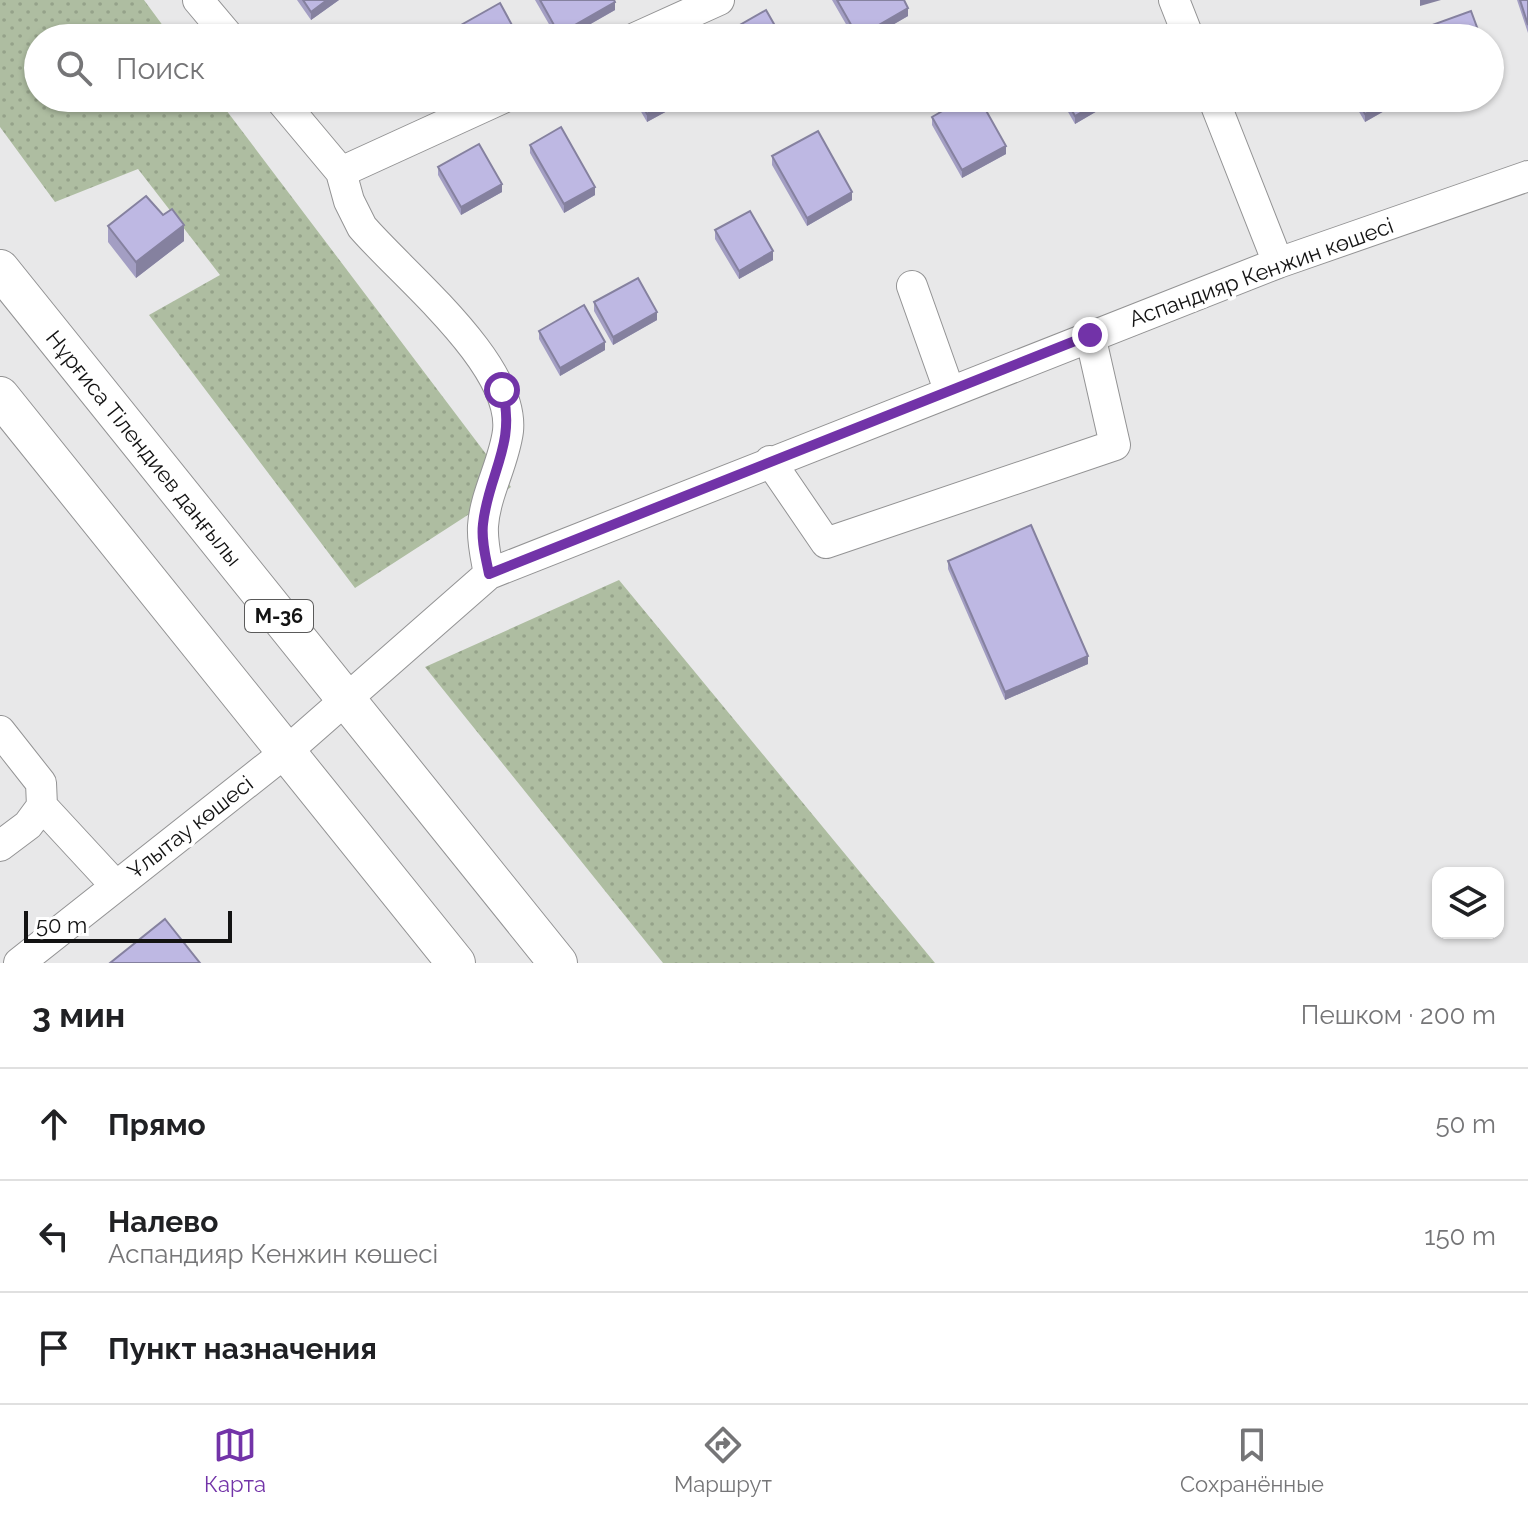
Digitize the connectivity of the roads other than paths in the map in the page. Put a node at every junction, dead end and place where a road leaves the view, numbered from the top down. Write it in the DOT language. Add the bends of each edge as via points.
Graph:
graph roads {
  1 [pos="198,0"];
  2 [pos="719,0"];
  3 [pos="1174,0"];
  4 [pos="218,24"];
  5 [pos="666,24"];
  6 [pos="1183,24"];
  7 [pos="291,112"];
  8 [pos="472,112"];
  9 [pos="1219,112"];
  10 [pos="341,172"];
  11 [pos="1528,176"];
  12 [pos="1278,263"];
  13 [pos="0,269"];
  14 [pos="912,286"];
  15 [pos="1090,335"];
  16 [pos="949,390"];
  17 [pos="0,396"];
  18 [pos="770,461"];
  19 [pos="489,574"];
  20 [pos="346,700"];
  21 [pos="0,731"];
  22 [pos="286,752"];
  23 [pos="42,806"];
  24 [pos="0,846"];
  25 [pos="116,886"];
  26 [pos="19,963"];
  27 [pos="456,963"];
  28 [pos="558,963"];
  1 -- 4 [label="street"];
  2 -- 5 [label="street"];
  3 -- 6 [label="street"];
  7 -- 10 [label="street"];
  8 -- 10 [label="street"];
  9 -- 12 [label="street"];
  10 -- 19 [label="street" via="362,227 470,344 502,390 508,432 483,524"];
  11 -- 12 [label="street, Аспандияр Кенжин көшесі"];
  12 -- 15 [label="street, Аспандияр Кенжин көшесі"];
  13 -- 20 [label="main road, Нұрғиса Тілендиев даңғылы / M-36"];
  14 -- 16 [label="street"];
  15 -- 16 [label="street, Аспандияр Кенжин көшесі"];
  15 -- 18 [label="street" via="1115,445 826,543"];
  16 -- 18 [label="street, Аспандияр Кенжин көшесі"];
  17 -- 22 [label="main road"];
  18 -- 19 [label="street, Аспандияр Кенжин көшесі"];
  19 -- 20 [label="street, Аспандияр Кенжин көшесі"];
  20 -- 22 [label="street, Аспандияр Кенжин көшесі"];
  20 -- 28 [label="main road, Нұрғиса Тілендиев даңғылы / M-36"];
  21 -- 23 [label="street" via="41,783"];
  22 -- 25 [label="street, Ұлытау көшесі"];
  22 -- 27 [label="main road"];
  23 -- 24 [label="street" via="28,825"];
  23 -- 25 [label="street"];
  25 -- 26 [label="street, Ұлытау көшесі"];
}
